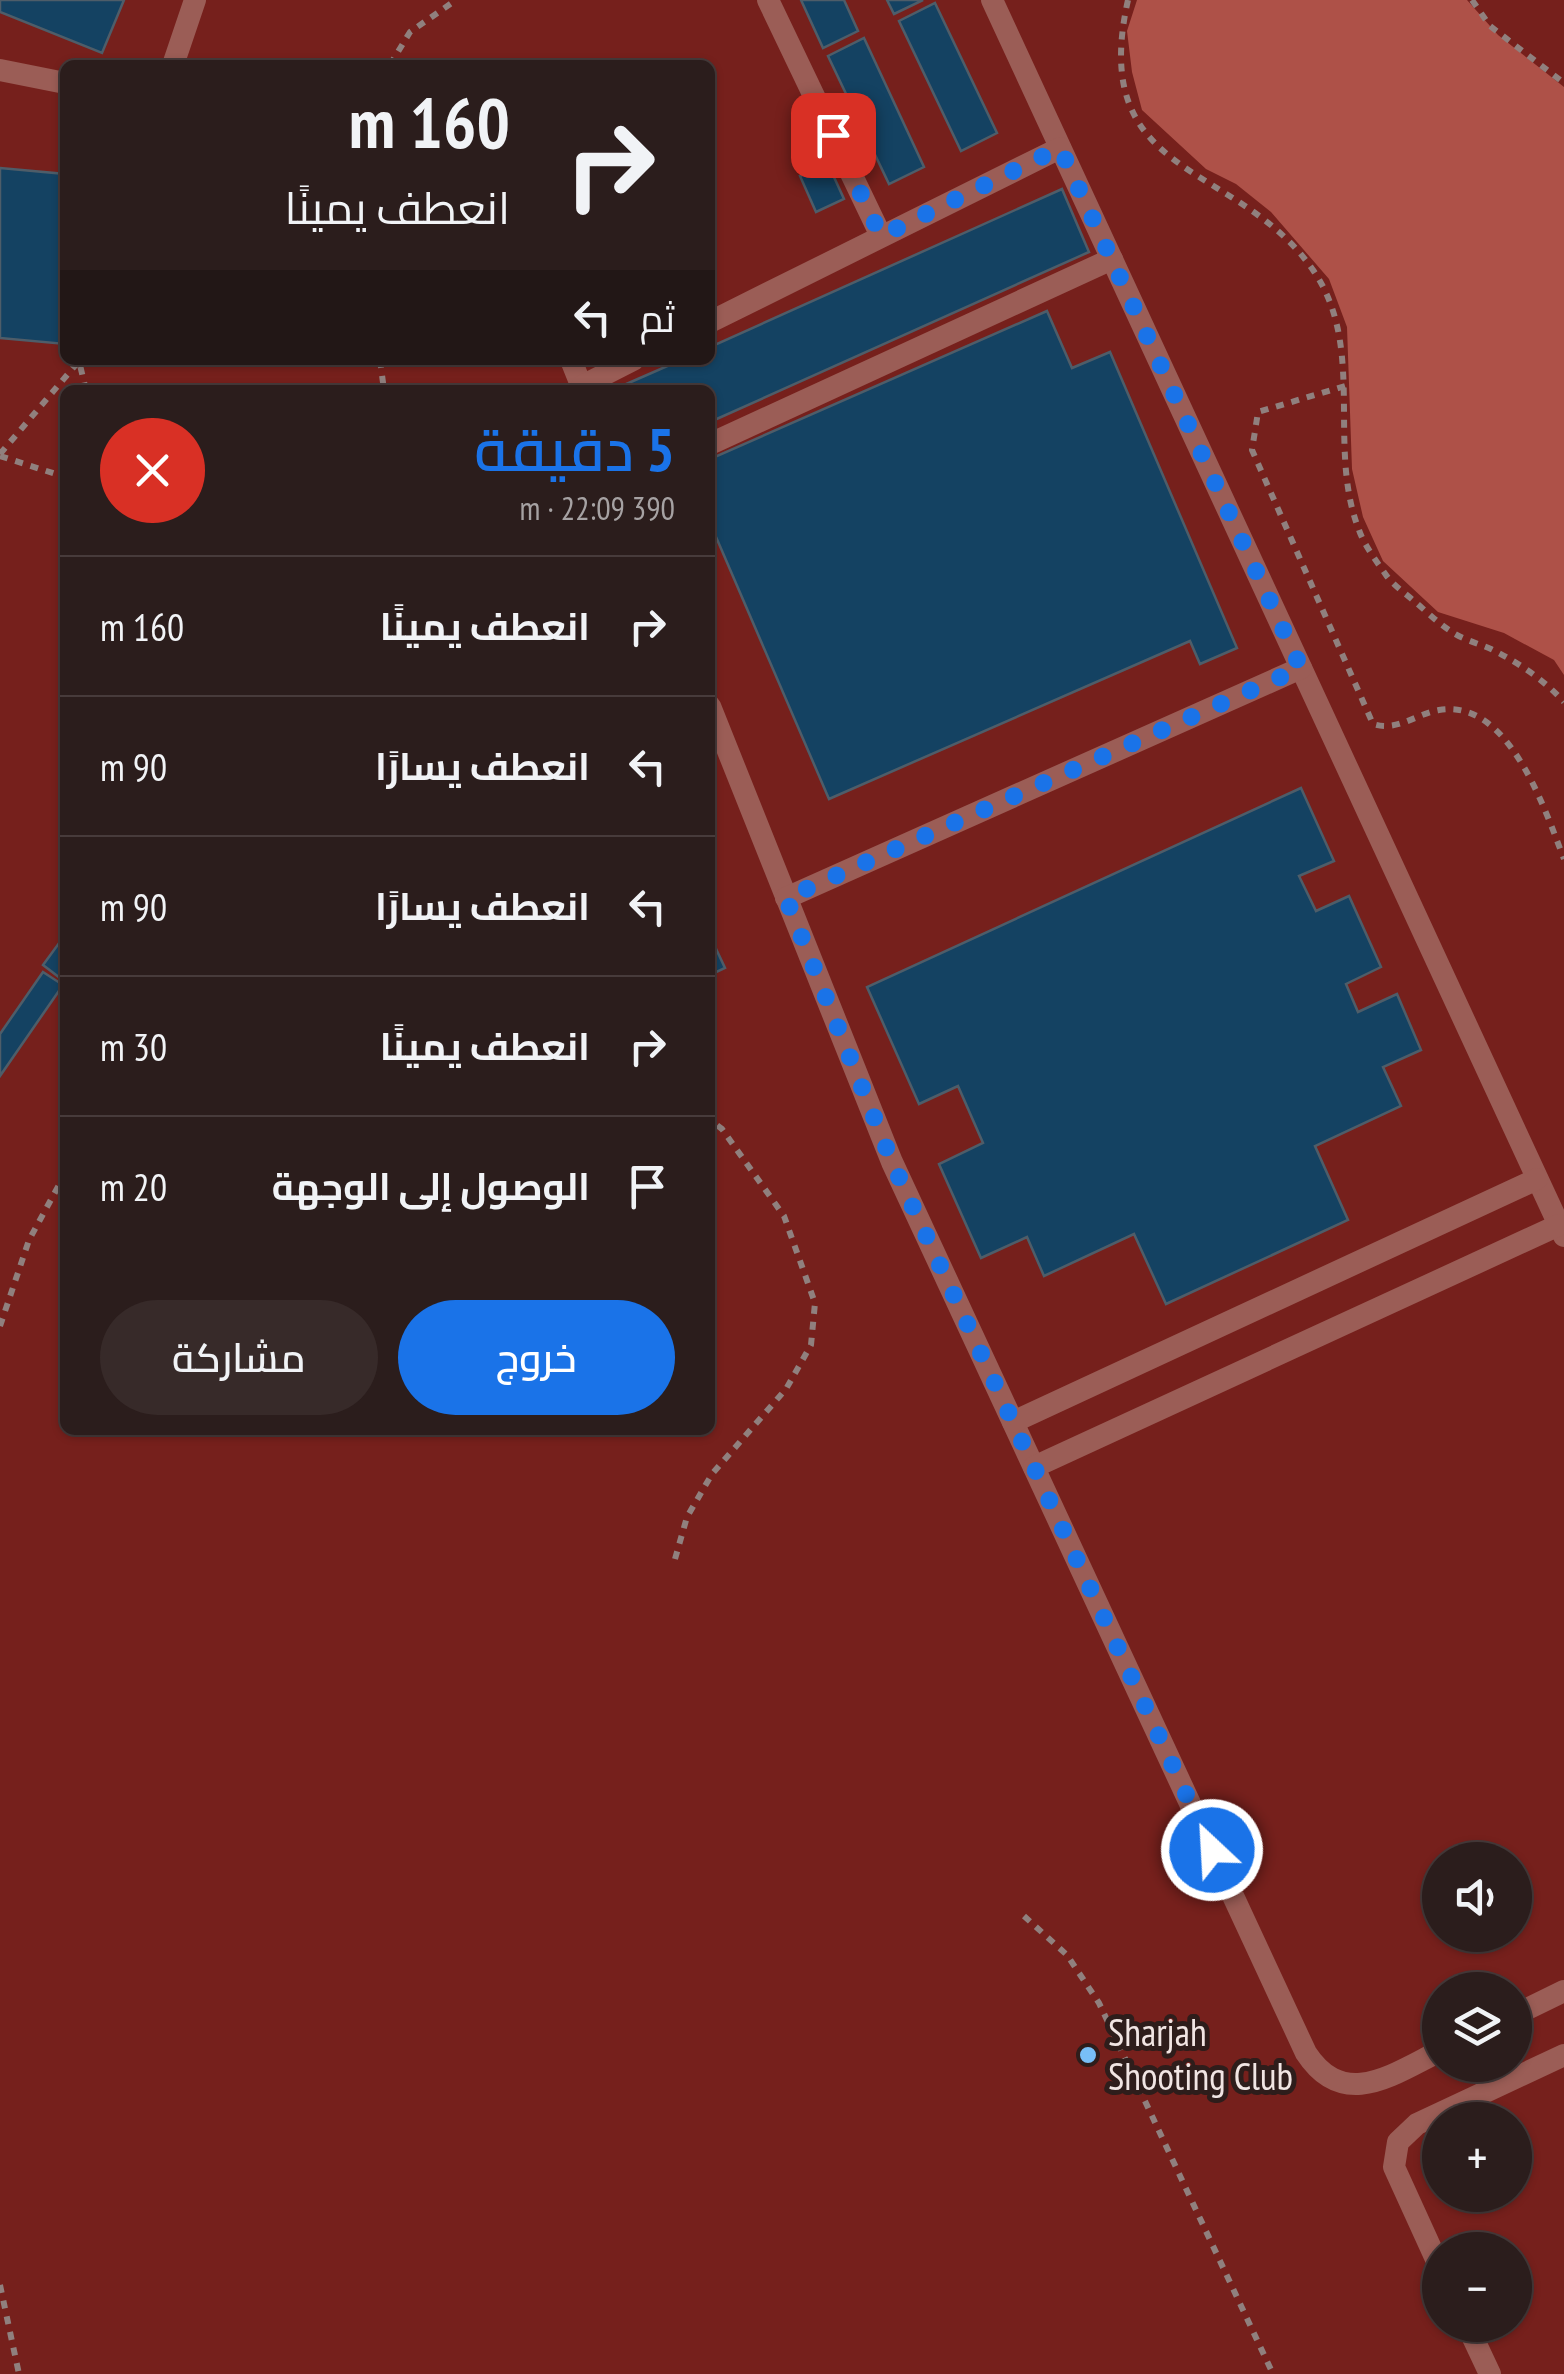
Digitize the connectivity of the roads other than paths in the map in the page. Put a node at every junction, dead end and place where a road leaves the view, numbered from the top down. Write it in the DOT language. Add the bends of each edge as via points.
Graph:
graph roads {
  1 [pos="195,0"];
  2 [pos="768,0"];
  3 [pos="992,0"];
  4 [pos="175,60"];
  5 [pos="0,70"];
  6 [pos="60,82"];
  7 [pos="1060,148"];
  8 [pos="881,236"];
  9 [pos="1112,260"];
  10 [pos="715,319"];
  11 [pos="624,365"];
  12 [pos="588,385"];
  13 [pos="715,442"];
  14 [pos="1301,668"];
  15 [pos="715,719"];
  16 [pos="786,898"];
  17 [pos="1537,1179"];
  18 [pos="1562,1230"];
  19 [pos="1013,1422"];
  20 [pos="1034,1467"];
  21 [pos="1564,1991"];
  22 [pos="1532,2007"];
  23 [pos="1564,2055"];
  24 [pos="1422,2059"];
  25 [pos="1423,2232"];
  26 [pos="1475,2342"];
  27 [pos="1490,2374"];
  1 -- 4 [label="lane"];
  2 -- 8 [label="lane"];
  3 -- 7 [label="lane"];
  5 -- 6 [label="lane"];
  7 -- 8 [label="lane"];
  7 -- 9 [label="lane"];
  8 -- 10 [label="lane"];
  9 -- 13 [label="lane"];
  9 -- 14 [label="lane"];
  11 -- 12 [label="lane"];
  14 -- 16 [label="lane"];
  14 -- 17 [label="lane"];
  15 -- 16 [label="lane"];
  16 -- 19 [label="lane" via="892,1162"];
  17 -- 18 [label="lane"];
  17 -- 19 [label="lane"];
  18 -- 20 [label="lane"];
  19 -- 20 [label="lane"];
  20 -- 24 [label="lane" via="1306,2053 1316,2068 1348,2084 1367,2084"];
  21 -- 22 [label="lane"];
  23 -- 25 [label="lane" via="1417,2124 1398,2142 1398,2179"];
  26 -- 27 [label="lane"];
}
